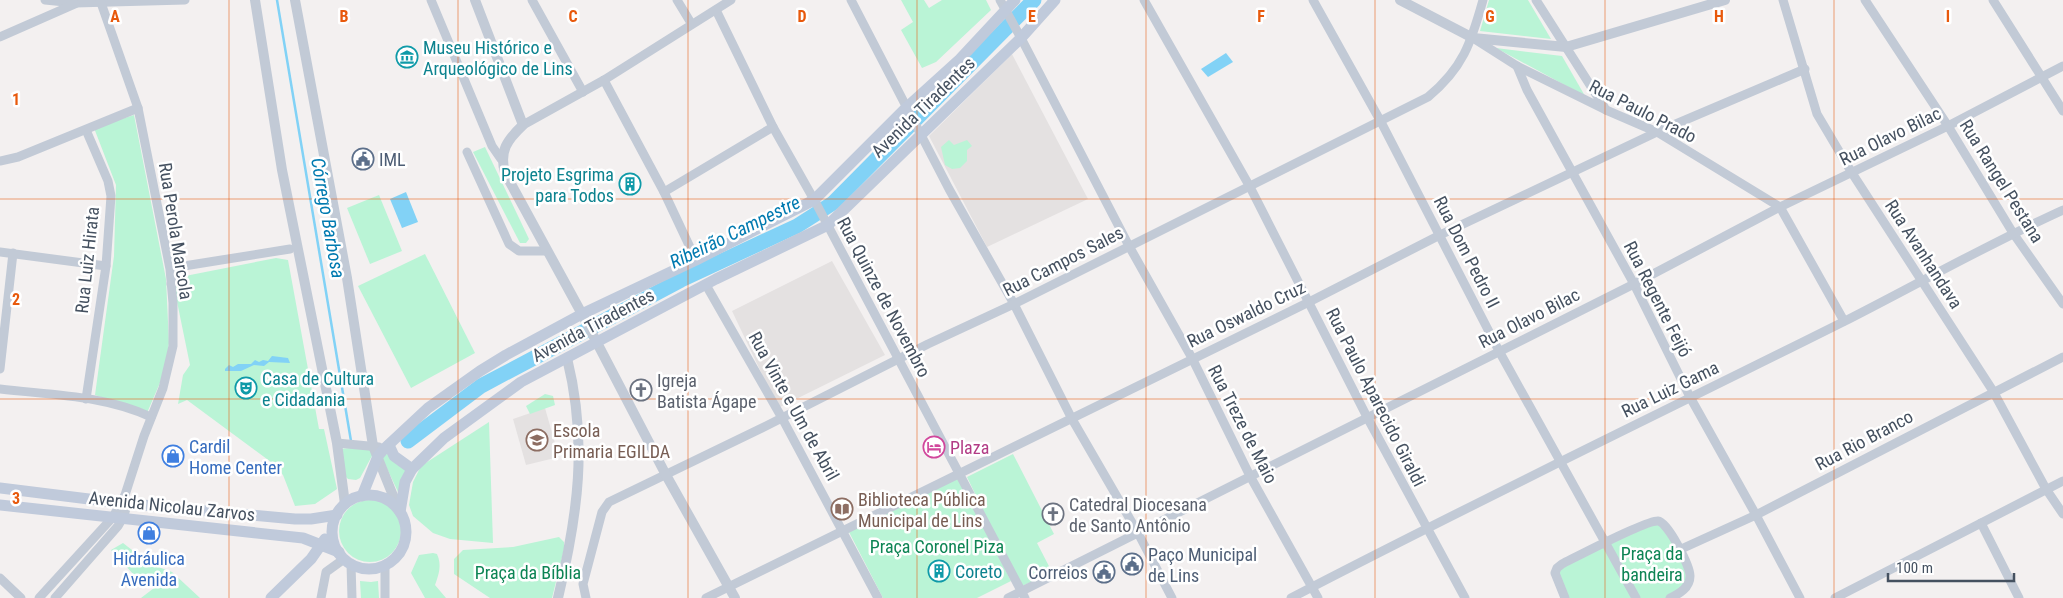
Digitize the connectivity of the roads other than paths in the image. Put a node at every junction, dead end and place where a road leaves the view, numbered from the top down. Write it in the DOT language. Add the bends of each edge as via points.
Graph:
graph roads {
  1 [pos="45,0"];
  2 [pos="185,0"];
  3 [pos="255,0"];
  4 [pos="295,0"];
  5 [pos="431,0"];
  6 [pos="475,0"];
  7 [pos="532,0"];
  8 [pos="677,0"];
  9 [pos="731,0"];
  10 [pos="851,0"];
  11 [pos="1014,0"];
  12 [pos="1055,0"];
  13 [pos="1144,0"];
  14 [pos="1312,0"];
  15 [pos="1400,0"];
  16 [pos="1483,0"];
  17 [pos="1536,0"];
  18 [pos="1726,0"];
  19 [pos="1783,0"];
  20 [pos="1865,0"];
  21 [pos="1993,0"];
  22 [pos="100,2"];
  23 [pos="75,3"];
  24 [pos="1697,4"];
  25 [pos="1004,9"];
  26 [pos="716,10"];
  27 [pos="692,23"];
  28 [pos="1020,35"];
  29 [pos="0,37"];
  30 [pos="1473,38"];
  31 [pos="1566,47"];
  32 [pos="1517,66"];
  33 [pos="2063,66"];
  34 [pos="1805,69"];
  35 [pos="2042,77"];
  36 [pos="604,80"];
  37 [pos="583,92"];
  38 [pos="138,108"];
  39 [pos="909,110"];
  40 [pos="1606,110"];
  41 [pos="2063,111"];
  42 [pos="1381,122"];
  43 [pos="523,125"];
  44 [pos="1948,126"];
  45 [pos="773,127"];
  46 [pos="86,130"];
  47 [pos="919,130"];
  48 [pos="1657,132"];
  49 [pos="467,152"];
  50 [pos="501,159"];
  51 [pos="0,161"];
  52 [pos="1571,172"];
  53 [pos="1852,173"];
  54 [pos="1250,187"];
  55 [pos="664,192"];
  56 [pos="816,202"];
  57 [pos="1780,207"];
  58 [pos="2063,210"];
  59 [pos="826,223"];
  60 [pos="2014,233"];
  61 [pos="1440,235"];
  62 [pos="1129,246"];
  63 [pos="290,249"];
  64 [pos="547,251"];
  65 [pos="0,252"];
  66 [pos="13,253"];
  67 [pos="696,260"];
  68 [pos="106,266"];
  69 [pos="1921,282"];
  70 [pos="171,284"];
  71 [pos="1634,284"];
  72 [pos="706,285"];
  73 [pos="1309,302"];
  74 [pos="1014,304"];
  75 [pos="2063,304"];
  76 [pos="583,317"];
  77 [pos="1844,322"];
  78 [pos="595,340"];
  79 [pos="1499,351"];
  80 [pos="2063,357"];
  81 [pos="568,358"];
  82 [pos="1192,358"];
  83 [pos="899,360"];
  84 [pos="0,369"];
  85 [pos="0,389"];
  86 [pos="1994,391"];
  87 [pos="1690,397"];
  88 [pos="86,399"];
  89 [pos="151,417"];
  90 [pos="1367,417"];
  91 [pos="782,418"];
  92 [pos="1072,419"];
  93 [pos="337,442"];
  94 [pos="381,449"];
  95 [pos="1560,462"];
  96 [pos="412,469"];
  97 [pos="960,473"];
  98 [pos="666,475"];
  99 [pos="1250,476"];
  100 [pos="2063,481"];
  101 [pos="0,488"];
  102 [pos="2046,489"];
  103 [pos="362,496"];
  104 [pos="124,501"];
  105 [pos="345,504"];
  106 [pos="0,505"];
  107 [pos="399,510"];
  108 [pos="2063,514"];
  109 [pos="1756,515"];
  110 [pos="118,518"];
  111 [pos="335,520"];
  112 [pos="1981,523"];
  113 [pos="1427,529"];
  114 [pos="844,532"];
  115 [pos="1138,533"];
  116 [pos="1607,542"];
  117 [pos="322,544"];
  118 [pos="1679,550"];
  119 [pos="345,558"];
  120 [pos="385,566"];
  121 [pos="0,578"];
  122 [pos="729,587"];
  123 [pos="1313,587"];
  124 [pos="1023,595"];
  125 [pos="21,598"];
  126 [pos="39,598"];
  127 [pos="55,598"];
  128 [pos="271,598"];
  129 [pos="321,598"];
  130 [pos="352,598"];
  131 [pos="385,598"];
  132 [pos="558,598"];
  133 [pos="586,598"];
  134 [pos="706,598"];
  135 [pos="735,598"];
  136 [pos="878,598"];
  137 [pos="1008,598"];
  138 [pos="1172,598"];
  139 [pos="1291,598"];
  140 [pos="1318,598"];
  141 [pos="1465,598"];
  142 [pos="1565,598"];
  143 [pos="1636,598"];
  144 [pos="1670,598"];
  145 [pos="1800,598"];
  146 [pos="1836,598"];
  147 [pos="2019,598"];
  1 -- 23 [label="street"];
  2 -- 22 [label="street"];
  3 -- 93 [label="street" via="282,170"];
  4 -- 94 [label="street"];
  5 -- 50 [label="street" via="492,146"];
  6 -- 43 [label="street"];
  7 -- 37 [label="street"];
  8 -- 27 [label="street"];
  9 -- 26 [label="street"];
  10 -- 39 [label="street"];
  11 -- 25 [label="main road, Avenida Tiradentes"];
  12 -- 28 [label="main road, Avenida Tiradentes"];
  13 -- 54 [label="street, Rua Paulo Aparecido Giraldi"];
  14 -- 42 [label="street, Rua Dom Pedro II"];
  15 -- 30 [label="street, Rua Paulo Prado"];
  16 -- 30 [label="street, Rua Campos Sales"];
  17 -- 31 [label="street"];
  18 -- 24 [label="street"];
  19 -- 34 [label="street, Rua Avanhandava"];
  20 -- 44 [label="street, Rua Rangel Pestana"];
  21 -- 35 [label="street"];
  22 -- 23 [label="street"];
  22 -- 38 [label="street, Rua Perola Marcola"];
  23 -- 29 [label="street"];
  24 -- 31 [label="street"];
  25 -- 28 [label="street, Rua Treze de Maio"];
  25 -- 39 [label="main road, Avenida Tiradentes"];
  26 -- 27 [label="street"];
  26 -- 45 [label="street, Rua Quinze de Novembro"];
  27 -- 36 [label="street"];
  28 -- 47 [label="main road, Avenida Tiradentes"];
  28 -- 62 [label="street, Rua Treze de Maio"];
  30 -- 31 [label="street"];
  30 -- 32 [label="street, Rua Paulo Prado"];
  30 -- 42 [label="street, Rua Campos Sales" via="1446,81 1428,97"];
  31 -- 40 [label="street"];
  32 -- 40 [label="street, Rua Paulo Prado"];
  32 -- 52 [label="street, Rua Regente Feijó"];
  33 -- 35 [label="street, Rua Olavo Bilac"];
  34 -- 48 [label="street, Rua Oswaldo Cruz"];
  34 -- 53 [label="street, Rua Avanhandava" via="1817,114"];
  35 -- 41 [label="street"];
  35 -- 44 [label="street, Rua Olavo Bilac"];
  36 -- 37 [label="street"];
  36 -- 55 [label="street"];
  37 -- 43 [label="street"];
  38 -- 46 [label="street"];
  38 -- 70 [label="street, Rua Perola Marcola"];
  39 -- 47 [label="street"];
  39 -- 56 [label="main road, Avenida Tiradentes"];
  40 -- 48 [label="street, Rua Paulo Prado"];
  42 -- 54 [label="street, Rua Campos Sales"];
  42 -- 61 [label="street, Rua Dom Pedro II"];
  43 -- 50 [label="street" via="512,135"];
  44 -- 53 [label="street, Rua Olavo Bilac"];
  44 -- 60 [label="street, Rua Rangel Pestana"];
  45 -- 55 [label="street"];
  45 -- 56 [label="street, Rua Quinze de Novembro"];
  46 -- 51 [label="street"];
  46 -- 68 [label="street, Rua Luiz Hirata" via="108,181"];
  47 -- 59 [label="main road, Avenida Tiradentes"];
  47 -- 74 [label="street"];
  48 -- 52 [label="street, Rua Oswaldo Cruz"];
  48 -- 57 [label="street, Rua Paulo Prado"];
  49 -- 64 [label="street" via="509,244 519,251"];
  50 -- 64 [label="street" via="505,173"];
  52 -- 61 [label="street, Rua Oswaldo Cruz"];
  52 -- 71 [label="street, Rua Regente Feijó"];
  53 -- 57 [label="street, Rua Olavo Bilac"];
  53 -- 69 [label="street, Rua Avanhandava"];
  54 -- 62 [label="street, Rua Campos Sales"];
  54 -- 73 [label="street, Rua Paulo Aparecido Giraldi"];
  55 -- 67 [label="street"];
  56 -- 59 [label="street, Rua Quinze de Novembro"];
  56 -- 67 [label="main road, Avenida Tiradentes"];
  57 -- 71 [label="street, Rua Olavo Bilac"];
  57 -- 77 [label="street, Rua Paulo Prado"];
  58 -- 60 [label="street, Rua Luiz Gama"];
  59 -- 72 [label="main road, Avenida Tiradentes"];
  59 -- 83 [label="street, Rua Quinze de Novembro"];
  60 -- 69 [label="street, Rua Luiz Gama"];
  60 -- 75 [label="street, Rua Rangel Pestana"];
  61 -- 73 [label="street, Rua Oswaldo Cruz"];
  61 -- 79 [label="street, Rua Dom Pedro II"];
  62 -- 74 [label="street, Rua Campos Sales"];
  62 -- 82 [label="street, Rua Treze de Maio"];
  63 -- 70 [label="street" via="184,266"];
  64 -- 76 [label="street"];
  65 -- 66 [label="street"];
  66 -- 68 [label="street"];
  66 -- 84 [label="street"];
  67 -- 76 [label="main road, Avenida Tiradentes"];
  68 -- 88 [label="street, Rua Luiz Hirata"];
  69 -- 77 [label="street, Rua Luiz Gama"];
  69 -- 86 [label="street, Rua Avanhandava"];
  70 -- 89 [label="street, Rua Perola Marcola" via="173,346 163,388"];
  71 -- 79 [label="street, Rua Olavo Bilac"];
  71 -- 87 [label="street, Rua Regente Feijó"];
  72 -- 78 [label="main road, Avenida Tiradentes"];
  72 -- 91 [label="street, Rua Vinte e Um de Abril"];
  73 -- 82 [label="street, Rua Oswaldo Cruz"];
  73 -- 90 [label="street, Rua Paulo Aparecido Giraldi"];
  74 -- 83 [label="street, Rua Campos Sales"];
  74 -- 92 [label="street"];
  76 -- 78 [label="street"];
  76 -- 94 [label="main road, Avenida Tiradentes" via="480,371 428,408"];
  77 -- 87 [label="street, Rua Luiz Gama"];
  78 -- 81 [label="main road, Avenida Tiradentes"];
  78 -- 98 [label="street"];
  79 -- 90 [label="street, Rua Olavo Bilac"];
  79 -- 95 [label="street, Rua Dom Pedro II"];
  80 -- 86 [label="street, Rua Rio Branco"];
  81 -- 96 [label="main road, Avenida Tiradentes" via="521,382 444,438"];
  81 -- 132 [label="street" via="579,424 579,486"];
  82 -- 92 [label="street, Rua Oswaldo Cruz"];
  82 -- 99 [label="street, Rua Treze de Maio"];
  83 -- 91 [label="street, Rua Campos Sales"];
  83 -- 97 [label="street, Rua Quinze de Novembro"];
  85 -- 88 [label="street"];
  86 -- 102 [label="street, Rua Avanhandava"];
  86 -- 109 [label="street, Rua Rio Branco"];
  87 -- 95 [label="street, Rua Luiz Gama"];
  87 -- 109 [label="street, Rua Regente Feijó"];
  88 -- 89 [label="street" via="122,406"];
  89 -- 104 [label="street, Rua Perola Marcola"];
  90 -- 99 [label="street, Rua Olavo Bilac"];
  90 -- 113 [label="street, Rua Paulo Aparecido Giraldi"];
  91 -- 98 [label="street, Rua Campos Sales"];
  91 -- 114 [label="street, Rua Vinte e Um de Abril"];
  92 -- 97 [label="street, Rua Oswaldo Cruz"];
  92 -- 115 [label="street"];
  93 -- 94 [label="street"];
  93 -- 105 [label="street"];
  94 -- 96 [label="main road"];
  94 -- 103 [label="main road, Avenida Tiradentes"];
  94 -- 107 [label="street"];
  95 -- 113 [label="street, Rua Luiz Gama"];
  95 -- 116 [label="street, Rua Dom Pedro II"];
  96 -- 107 [label="main road, Avenida Tiradentes" via="405,482"];
  97 -- 114 [label="street, Rua Oswaldo Cruz"];
  97 -- 124 [label="street, Rua Quinze de Novembro"];
  98 -- 122 [label="street"];
  98 -- 133 [label="street, Rua Campos Sales" via="608,502 602,512 583,584"];
  99 -- 115 [label="street, Rua Olavo Bilac"];
  99 -- 123 [label="street, Rua Treze de Maio"];
  100 -- 102 [label="street"];
  101 -- 104 [label="main road, Avenida Nicolau Zarvos"];
  102 -- 108 [label="street, Rua Avanhandava"];
  102 -- 112 [label="street"];
  103 -- 105 [label="main road"];
  103 -- 107 [label="main road" via="382,497"];
  104 -- 110 [label="street, Rua Perola Marcola"];
  104 -- 111 [label="main road, Avenida Nicolau Zarvos" via="294,519"];
  105 -- 111 [label="main road"];
  106 -- 110 [label="main road, Avenida Nicolau Zarvos"];
  107 -- 120 [label="main road" via="406,540 397,556"];
  109 -- 118 [label="street, Rua Rio Branco"];
  109 -- 145 [label="street, Rua Regente Feijó"];
  110 -- 117 [label="main road, Avenida Nicolau Zarvos" via="303,538"];
  110 -- 126 [label="street"];
  110 -- 127 [label="street"];
  111 -- 117 [label="main road"];
  111 -- 119 [label="main road" via="334,543"];
  112 -- 146 [label="street"];
  112 -- 147 [label="street"];
  113 -- 123 [label="street, Rua Luiz Gama"];
  113 -- 141 [label="street, Rua Paulo Aparecido Giraldi"];
  114 -- 122 [label="street, Rua Oswaldo Cruz"];
  114 -- 136 [label="street, Rua Vinte e Um de Abril"];
  115 -- 124 [label="street, Rua Olavo Bilac"];
  115 -- 138 [label="street"];
  116 -- 118 [label="street" via="1658,521 1664,523"];
  116 -- 142 [label="street" via="1557,568 1555,573"];
  116 -- 143 [label="street, Rua Dom Pedro II"];
  117 -- 119 [label="main road, Avenida Nicolau Zarvos"];
  117 -- 128 [label="main road"];
  118 -- 144 [label="street" via="1690,577 1685,588"];
  119 -- 120 [label="main road" via="368,569"];
  119 -- 129 [label="street" via="326,572"];
  119 -- 130 [label="street"];
  120 -- 131 [label="street"];
  121 -- 125 [label="street"];
  122 -- 134 [label="street, Rua Oswaldo Cruz"];
  122 -- 135 [label="street"];
  123 -- 139 [label="street, Rua Luiz Gama"];
  123 -- 140 [label="street, Rua Treze de Maio"];
  124 -- 137 [label="street, Rua Olavo Bilac"];
}
